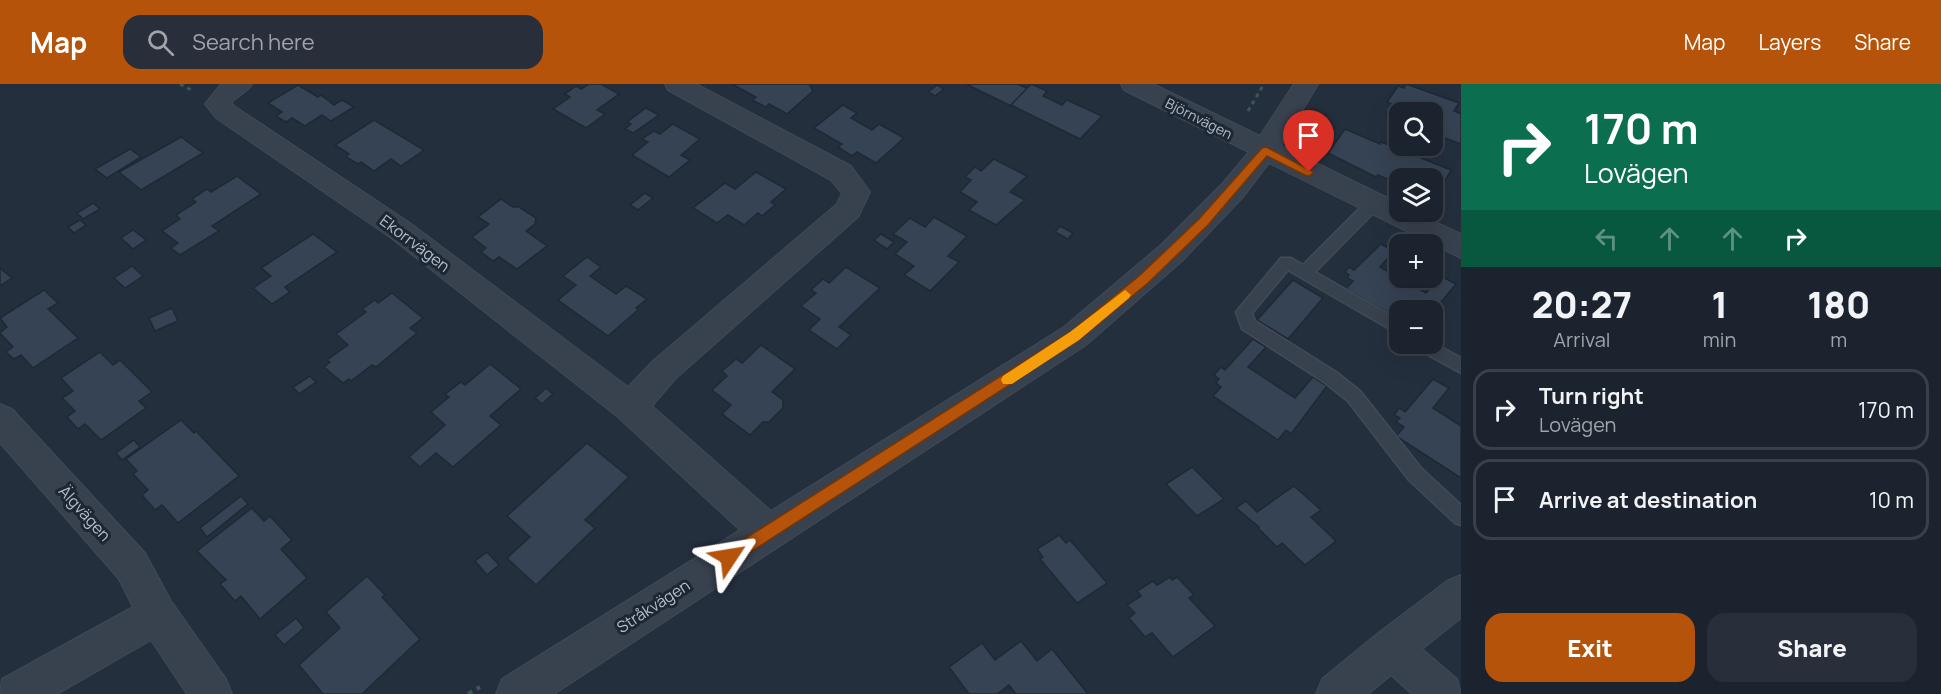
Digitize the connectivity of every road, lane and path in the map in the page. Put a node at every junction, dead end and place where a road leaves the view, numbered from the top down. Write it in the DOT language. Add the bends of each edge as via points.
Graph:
graph roads {
  1 [pos="240,84"];
  2 [pos="676,84"];
  3 [pos="1133,84"];
  4 [pos="1306,84"];
  5 [pos="1266,151"];
  6 [pos="1373,204"];
  7 [pos="1461,247"];
  8 [pos="1305,273"];
  9 [pos="1389,323"];
  10 [pos="1440,354"];
  11 [pos="1461,366"];
  12 [pos="630,407"];
  13 [pos="0,419"];
  14 [pos="1461,517"];
  15 [pos="768,532"];
  16 [pos="1461,594"];
  17 [pos="157,615"];
  18 [pos="1391,648"];
  19 [pos="17,694"];
  20 [pos="211,694"];
  21 [pos="517,694"];
  22 [pos="1337,694"];
  23 [pos="1442,694"];
  1 -- 12 [label="street, Ekorrvägen" via="218,104 225,112 400,230"];
  2 -- 12 [label="street" via="841,173 856,192 848,210 664,370"];
  3 -- 5 [label="street, Björnvägen"];
  4 -- 5 [label="street, Stråkvägen"];
  5 -- 6 [label="street, Björnvägen"];
  5 -- 15 [label="street, Stråkvägen" via="1203,222 1144,279 1075,336"];
  6 -- 7 [label="street, Björnvägen"];
  6 -- 8 [label="lane"];
  8 -- 9 [label="lane"];
  8 -- 14 [label="lane" via="1286,262 1244,312 1248,325 1354,396 1415,474"];
  10 -- 11 [label="lane"];
  12 -- 15 [label="street, Ekorrvägen"];
  13 -- 17 [label="street, Älgvägen" via="132,566"];
  15 -- 21 [label="street, Stråkvägen"];
  16 -- 18 [label="street"];
  17 -- 19 [label="street"];
  17 -- 20 [label="street, Älgvägen"];
  18 -- 22 [label="street"];
  18 -- 23 [label="street"];
}
